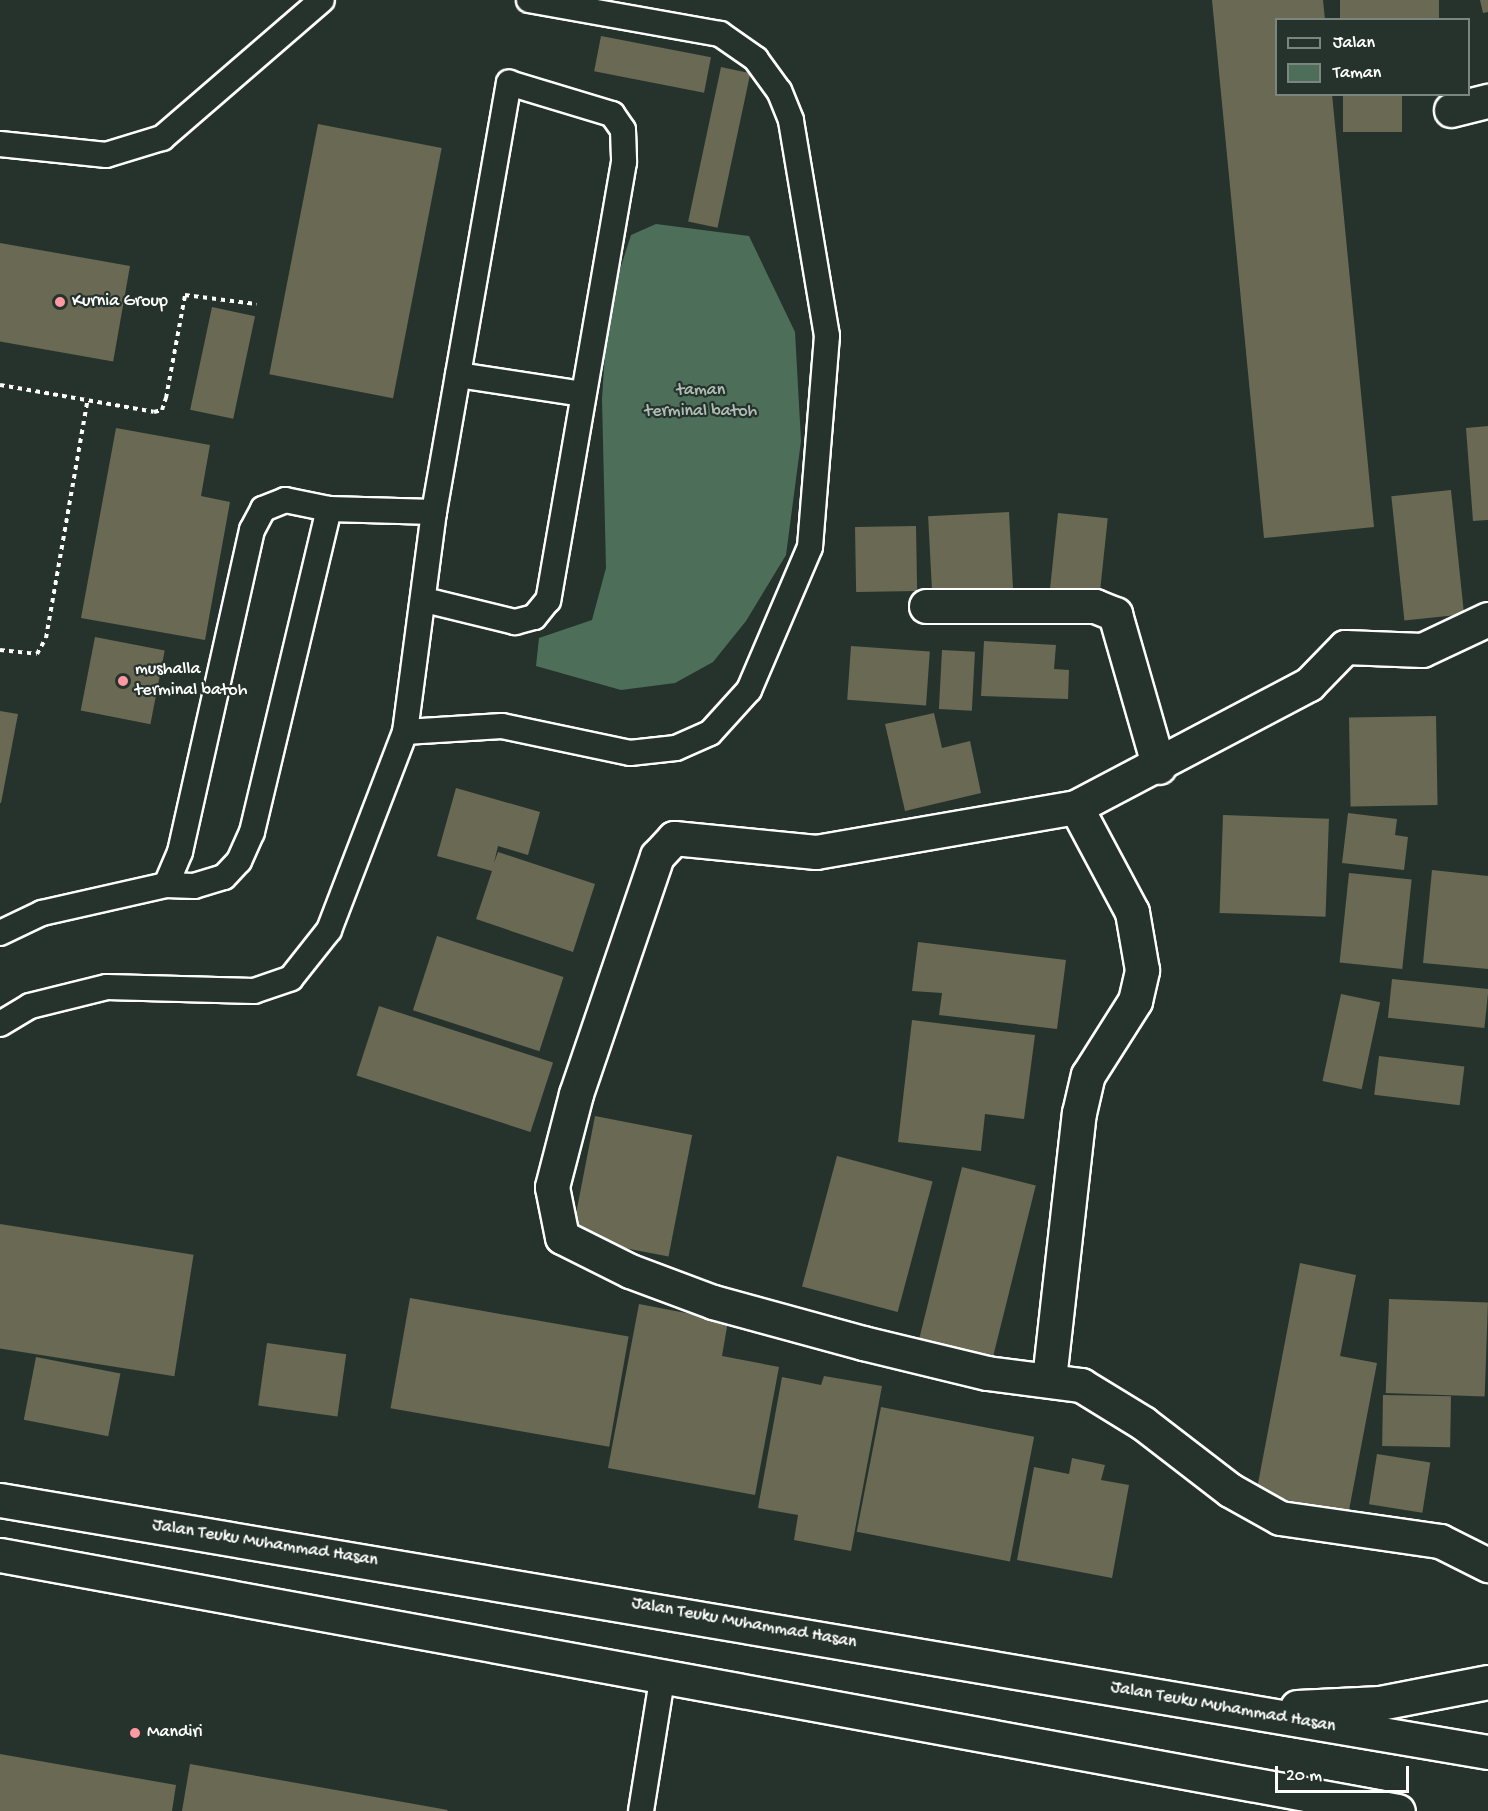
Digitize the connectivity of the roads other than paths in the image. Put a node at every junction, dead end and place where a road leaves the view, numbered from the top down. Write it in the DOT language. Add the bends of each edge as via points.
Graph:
graph roads {
  1 [pos="322,0"];
  2 [pos="529,0"];
  3 [pos="1488,101"];
  4 [pos="1451,110"];
  5 [pos="0,144"];
  6 [pos="458,375"];
  7 [pos="582,394"];
  8 [pos="329,509"];
  9 [pos="434,512"];
  10 [pos="425,600"];
  11 [pos="926,606"];
  12 [pos="1488,619"];
  13 [pos="405,732"];
  14 [pos="1159,767"];
  15 [pos="1076,807"];
  16 [pos="166,885"];
  17 [pos="0,933"];
  18 [pos="0,1024"];
  19 [pos="1049,1379"];
  20 [pos="0,1500"];
  21 [pos="0,1555"];
  22 [pos="1488,1564"];
  23 [pos="662,1680"];
  24 [pos="1488,1682"];
  25 [pos="1233,1710"];
  26 [pos="1488,1752"];
  27 [pos="1259,1783"];
  28 [pos="641,1811"];
  29 [pos="1290,1811"];
  30 [pos="1398,1811"];
  1 -- 5 [label="lane" via="162,138 106,155"];
  2 -- 13 [label="lane" via="720,34 756,59 779,91 791,120 826,336 810,547 749,690 710,733 676,748 630,753 502,726"];
  3 -- 4 [label="main road"];
  6 -- 7 [label="lane"];
  6 -- 7 [label="lane" via="509,82 597,106 623,130 624,162"];
  6 -- 9 [label="lane"];
  7 -- 10 [label="lane" via="548,600 542,609 515,622"];
  8 -- 9 [label="lane"];
  8 -- 16 [label="lane" via="252,832 239,861 224,877 194,885"];
  8 -- 16 [label="lane" via="285,500 257,518 180,852"];
  9 -- 10 [label="lane"];
  10 -- 13 [label="lane"];
  11 -- 14 [label="main road" via="1095,606 1115,614"];
  12 -- 14 [label="main road" via="1422,650 1345,647 1309,684"];
  13 -- 18 [label="lane" via="328,930 291,978 254,991 107,987 30,1006"];
  14 -- 15 [label="main road"];
  15 -- 19 [label="main road" via="1132,912 1142,970 1135,1000 1103,1045 1081,1104"];
  15 -- 19 [label="main road" via="816,852 674,838 657,856 576,1094 552,1187 562,1237 630,1271 713,1302 863,1343 987,1373"];
  16 -- 17 [label="lane" via="42,913"];
  19 -- 22 [label="main road" via="1081,1385 1113,1402 1230,1490 1280,1518 1440,1541"];
  20 -- 25 [label="main road, Jalan Teuku Muhammad Hasan"];
  21 -- 23 [label="main road"];
  23 -- 27 [label="main road"];
  23 -- 28 [label="lane"];
  24 -- 25 [label="main road" via="1380,1703"];
  25 -- 26 [label="main road, Jalan Teuku Muhammad Hasan"];
  27 -- 29 [label="main road"];
  27 -- 30 [label="main road"];
}
